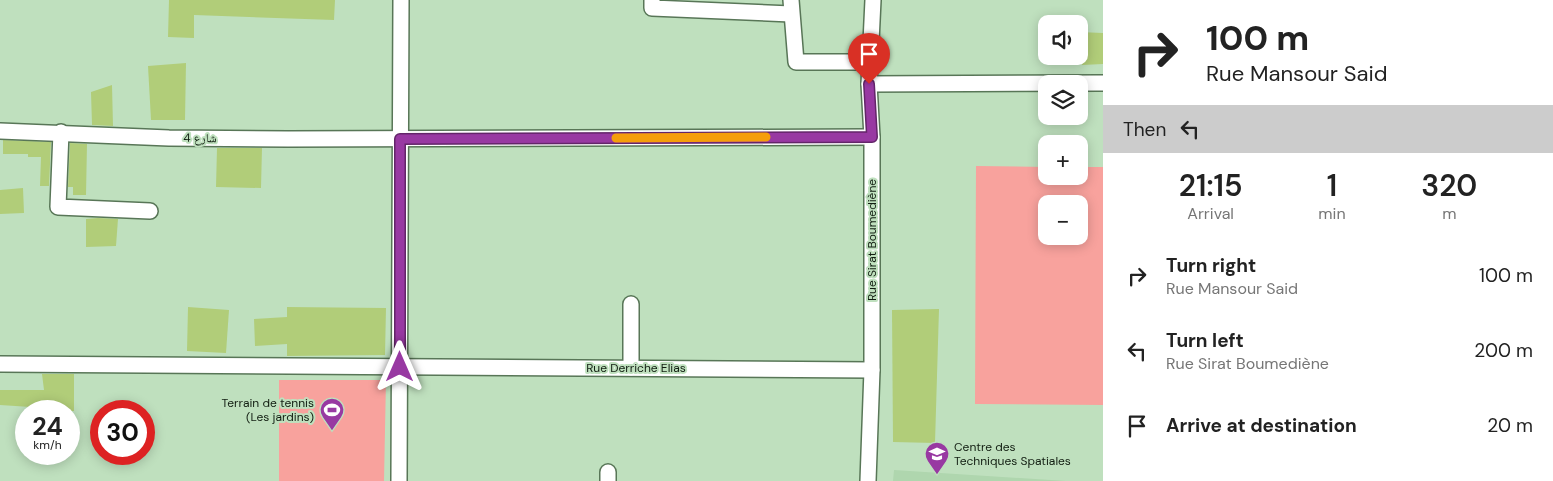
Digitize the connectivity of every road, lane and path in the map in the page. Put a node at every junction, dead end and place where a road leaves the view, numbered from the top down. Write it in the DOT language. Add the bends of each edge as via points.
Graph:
graph roads {
  1 [pos="401,0"];
  2 [pos="652,0"];
  3 [pos="874,0"];
  4 [pos="791,7"];
  5 [pos="870,62"];
  6 [pos="1103,83"];
  7 [pos="869,84"];
  8 [pos="0,131"];
  9 [pos="61,132"];
  10 [pos="872,137"];
  11 [pos="400,139"];
  12 [pos="150,211"];
  13 [pos="631,304"];
  14 [pos="0,364"];
  15 [pos="400,367"];
  16 [pos="631,368"];
  17 [pos="872,370"];
  18 [pos="400,481"];
  19 [pos="868,481"];
  1 -- 11 [label="street"];
  2 -- 4 [label="street" via="652,8"];
  3 -- 5 [label="street, Rue Sirat Boumediène"];
  4 -- 5 [label="street" via="796,62"];
  5 -- 7 [label="street, Rue Sirat Boumediène"];
  6 -- 7 [label="street"];
  7 -- 10 [label="street, Rue Sirat Boumediène"];
  8 -- 9 [label="street, شارع 4"];
  9 -- 11 [label="street, شارع 4" via="169,138"];
  9 -- 12 [label="street" via="58,207"];
  10 -- 11 [label="street, شارع 4"];
  10 -- 17 [label="street, Rue Sirat Boumediène"];
  11 -- 15 [label="street"];
  13 -- 16 [label="street"];
  14 -- 15 [label="street, Rue Derriche Elias"];
  15 -- 16 [label="street, Rue Derriche Elias"];
  15 -- 18 [label="street"];
  16 -- 17 [label="street, Rue Derriche Elias"];
  17 -- 19 [label="street, Rue Sirat Boumediène"];
}
